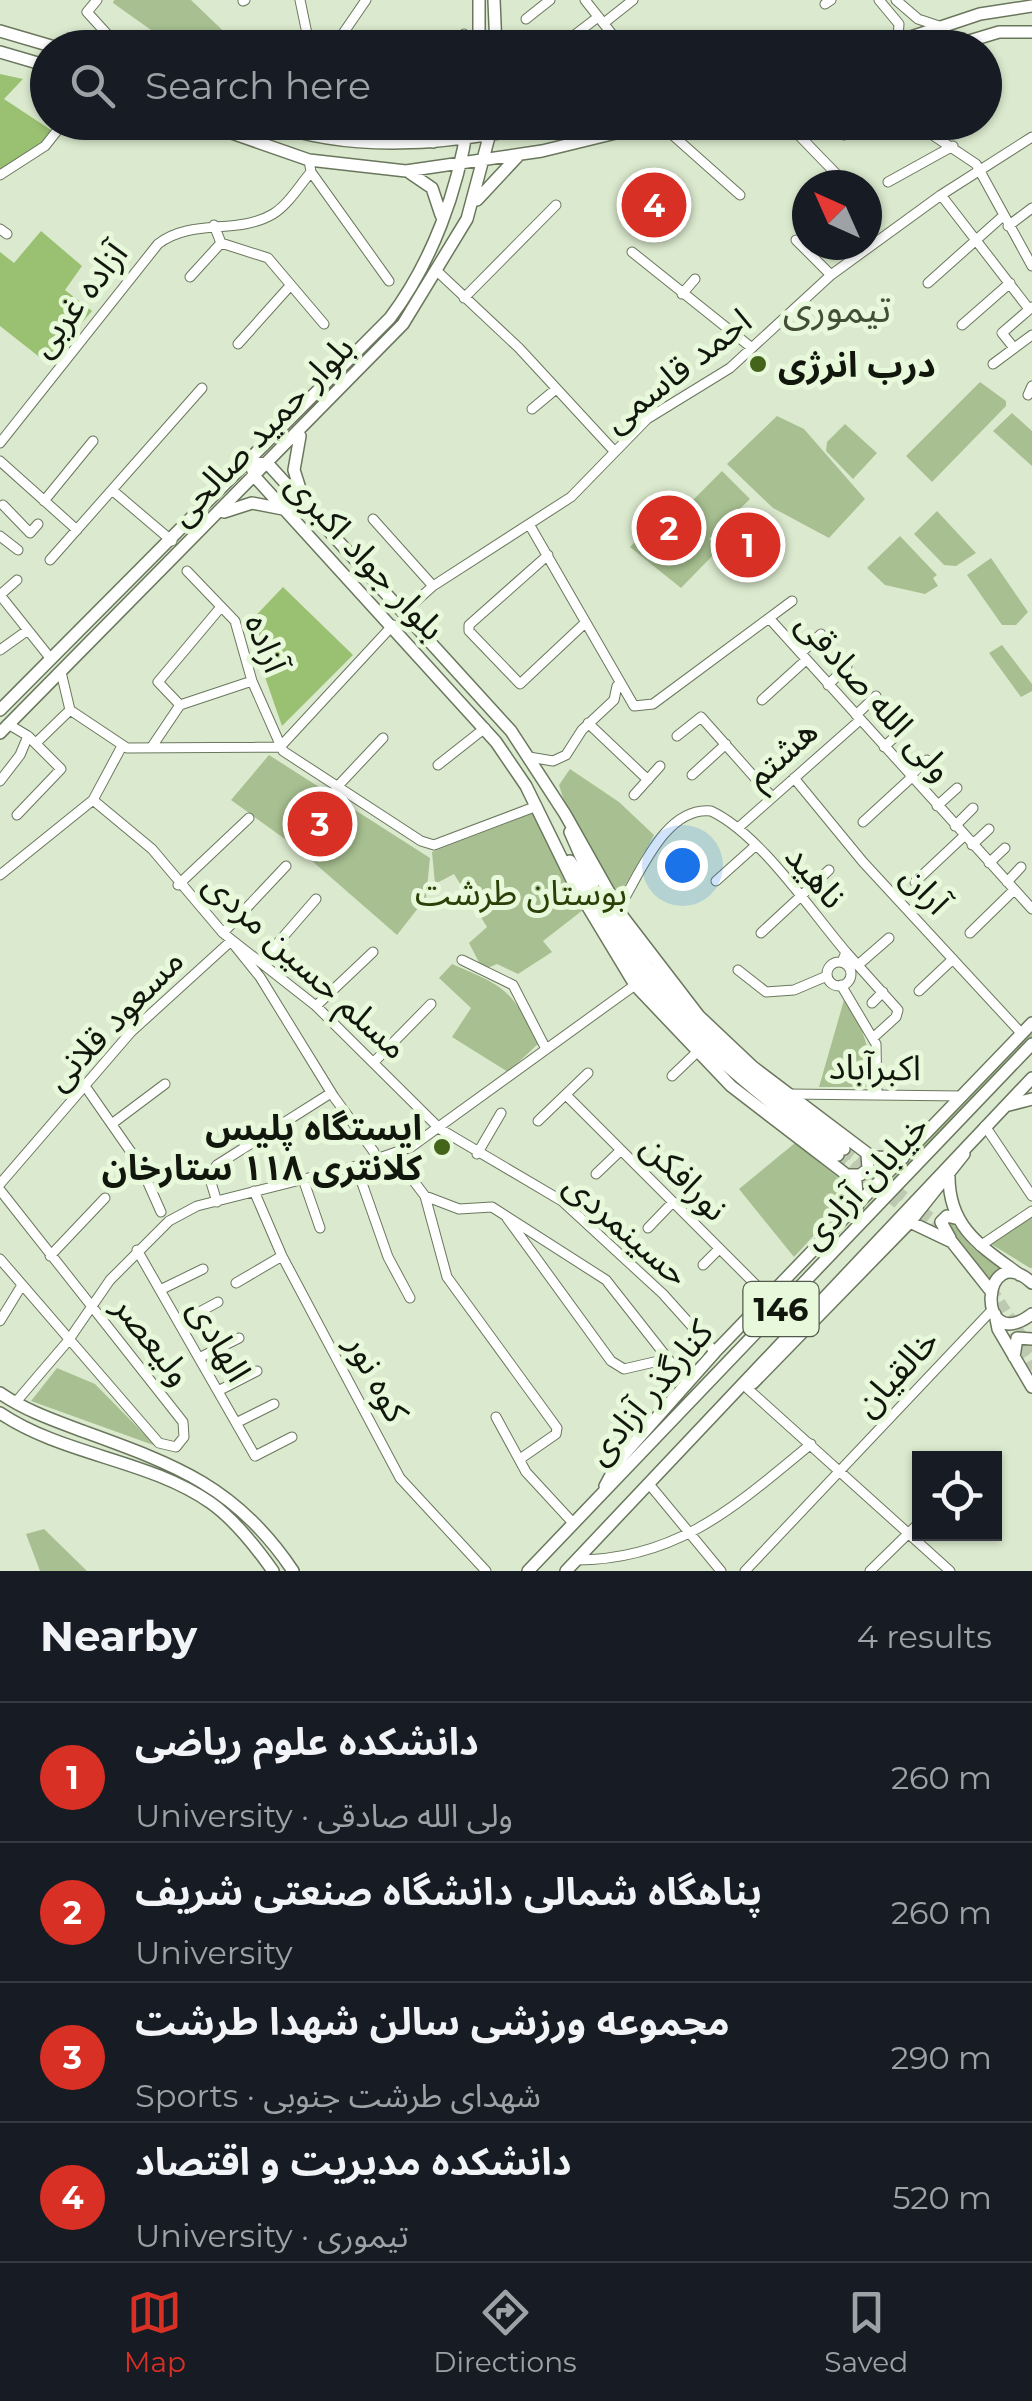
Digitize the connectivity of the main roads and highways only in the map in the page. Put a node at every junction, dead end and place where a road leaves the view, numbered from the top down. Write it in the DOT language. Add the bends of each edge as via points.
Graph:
graph roads {
  1 [pos="479,0"];
  2 [pos="494,0"];
  3 [pos="1011,0"];
  4 [pos="1032,6"];
  5 [pos="980,14"];
  6 [pos="478,30"];
  7 [pos="495,30"];
  8 [pos="933,30"];
  9 [pos="0,31"];
  10 [pos="1002,32"];
  11 [pos="1032,32"];
  12 [pos="30,40"];
  13 [pos="0,52"];
  14 [pos="30,61"];
  15 [pos="245,140"];
  16 [pos="352,140"];
  17 [pos="435,140"];
  18 [pos="466,140"];
  19 [pos="490,140"];
  20 [pos="527,140"];
  21 [pos="588,140"];
  22 [pos="408,144"];
  23 [pos="430,144"];
  24 [pos="542,151"];
  25 [pos="518,156"];
  26 [pos="486,159"];
  27 [pos="461,163"];
  28 [pos="406,171"];
  29 [pos="470,213"];
  30 [pos="441,216"];
  31 [pos="302,429"];
  32 [pos="250,462"];
  33 [pos="268,464"];
  34 [pos="256,477"];
  35 [pos="212,500"];
  36 [pos="306,503"];
  37 [pos="288,511"];
  38 [pos="219,513"];
  39 [pos="405,610"];
  40 [pos="393,624"];
  41 [pos="51,660"];
  42 [pos="62,672"];
  43 [pos="0,710"];
  44 [pos="4,729"];
  45 [pos="566,814"];
  46 [pos="546,824"];
  47 [pos="1032,1024"];
  48 [pos="1032,1044"];
  49 [pos="1032,1078"];
  50 [pos="1032,1099"];
  51 [pos="1005,1107"];
  52 [pos="969,1142"];
  53 [pos="867,1154"];
  54 [pos="903,1158"];
  55 [pos="848,1175"];
  56 [pos="950,1177"];
  57 [pos="858,1205"];
  58 [pos="955,1218"];
  59 [pos="910,1222"];
  60 [pos="952,1242"];
  61 [pos="1029,1279"];
  62 [pos="990,1290"];
  63 [pos="993,1312"];
  64 [pos="1032,1314"];
  65 [pos="1032,1339"];
  66 [pos="1016,1364"];
  67 [pos="1032,1387"];
  68 [pos="0,1394"];
  69 [pos="15,1403"];
  70 [pos="3,1414"];
  71 [pos="124,1446"];
  72 [pos="674,1458"];
  73 [pos="118,1462"];
  74 [pos="600,1495"];
  75 [pos="284,1558"];
  76 [pos="272,1569"];
  77 [pos="293,1571"];
  78 [pos="528,1571"];
  79 [pos="566,1571"];
  1 -- 6 [label="main road"];
  2 -- 7 [label="main road"];
  3 -- 5 [label="main road"];
  4 -- 5 [label="main road"];
  5 -- 8 [label="main road"];
  9 -- 12 [label="main road"];
  10 -- 11 [label="main road"];
  13 -- 14 [label="main road"];
  15 -- 28 [label="main road" via="310,166"];
  16 -- 22 [label="main road"];
  17 -- 23 [label="main road"];
  18 -- 23 [label="main road"];
  18 -- 27 [label="main road, بلوار حمید صالحی"];
  19 -- 26 [label="main road, بلوار حمید صالحی"];
  20 -- 24 [label="main road" via="532,150"];
  21 -- 24 [label="main road"];
  22 -- 23 [label="main road"];
  22 -- 28 [label="main road" via="423,156"];
  24 -- 25 [label="main road"];
  25 -- 26 [label="main road"];
  25 -- 29 [label="main road"];
  26 -- 27 [label="main road"];
  26 -- 29 [label="main road, بلوار حمید صالحی"];
  27 -- 28 [label="main road"];
  27 -- 30 [label="main road, بلوار حمید صالحی"];
  28 -- 30 [label="main road" via="432,188"];
  29 -- 30 [label="main road" via="457,202"];
  29 -- 31 [label="main road, بلوار حمید صالحی" via="402,324"];
  30 -- 32 [label="main road, بلوار حمید صالحی" via="424,267 390,318"];
  31 -- 33 [label="main road, بلوار حمید صالحی"];
  31 -- 36 [label="main road" via="294,470"];
  32 -- 33 [label="main road, بلوار جواد اکبری"];
  32 -- 34 [label="main road, بلوار جواد اکبری"];
  32 -- 35 [label="main road, بلوار حمید صالحی"];
  33 -- 34 [label="main road, بلوار حمید صالحی"];
  33 -- 36 [label="main road, بلوار جواد اکبری"];
  34 -- 37 [label="main road, بلوار جواد اکبری"];
  34 -- 38 [label="main road, بلوار حمید صالحی"];
  35 -- 38 [label="main road" via="222,501"];
  35 -- 41 [label="main road, بلوار حمید صالحی"];
  36 -- 39 [label="main road, بلوار جواد اکبری"];
  37 -- 38 [label="main road" via="252,503"];
  37 -- 40 [label="main road, بلوار جواد اکبری"];
  38 -- 42 [label="main road, بلوار حمید صالحی"];
  39 -- 40 [label="main road"];
  39 -- 45 [label="main road, بلوار جواد اکبری" via="486,700"];
  40 -- 46 [label="main road, بلوار جواد اکبری" via="485,728"];
  41 -- 42 [label="main road"];
  41 -- 43 [label="main road, بلوار حمید صالحی"];
  42 -- 44 [label="main road, بلوار حمید صالحی"];
  45 -- 46 [label="main road" via="601,899 658,985 730,1060 841,1152 735,1077 674,1017 618,945"];
  45 -- 53 [label="main road, بلوار جواد اکبری" via="618,909 708,1026"];
  46 -- 55 [label="main road, بلوار جواد اکبری" via="635,985 731,1086"];
  47 -- 54 [label="main road, کنارگذر آزادی"];
  48 -- 74 [label="main road, خیابان آزادی / 146"];
  49 -- 51 [label="main road, خیابان آزادی / 146"];
  50 -- 51 [label="main road"];
  51 -- 52 [label="main road, خیابان آزادی / 146"];
  52 -- 56 [label="main road, کنارگذر آزادی"];
  52 -- 72 [label="main road, خیابان آزادی / 146"];
  53 -- 54 [label="main road"];
  53 -- 55 [label="main road" via="865,1172"];
  54 -- 57 [label="main road, کنارگذر آزادی"];
  55 -- 57 [label="main road" via="860,1188"];
  56 -- 58 [label="main road"];
  56 -- 59 [label="main road, کنارگذر آزادی"];
  57 -- 74 [label="main road, کنارگذر آزادی" via="687,1383 619,1460"];
  58 -- 60 [label="main road" via="941,1222"];
  58 -- 61 [label="main road" via="980,1246"];
  59 -- 60 [label="main road"];
  59 -- 72 [label="main road, کنارگذر آزادی"];
  60 -- 62 [label="main road"];
  61 -- 62 [label="main road" via="999,1278"];
  62 -- 63 [label="main road"];
  63 -- 64 [label="main road" via="1016,1322"];
  63 -- 66 [label="main road"];
  65 -- 66 [label="main road" via="1017,1338"];
  66 -- 67 [label="main road"];
  68 -- 69 [label="main road"];
  69 -- 70 [label="main road"];
  69 -- 71 [label="main road"];
  70 -- 73 [label="main road"];
  71 -- 73 [label="main road"];
  71 -- 75 [label="main road" via="224,1492"];
  72 -- 79 [label="main road, خیابان آزادی / 146"];
  73 -- 76 [label="main road" via="214,1505"];
  74 -- 78 [label="main road, خیابان آزادی / 146"];
  75 -- 76 [label="main road"];
  75 -- 77 [label="main road"];
}
